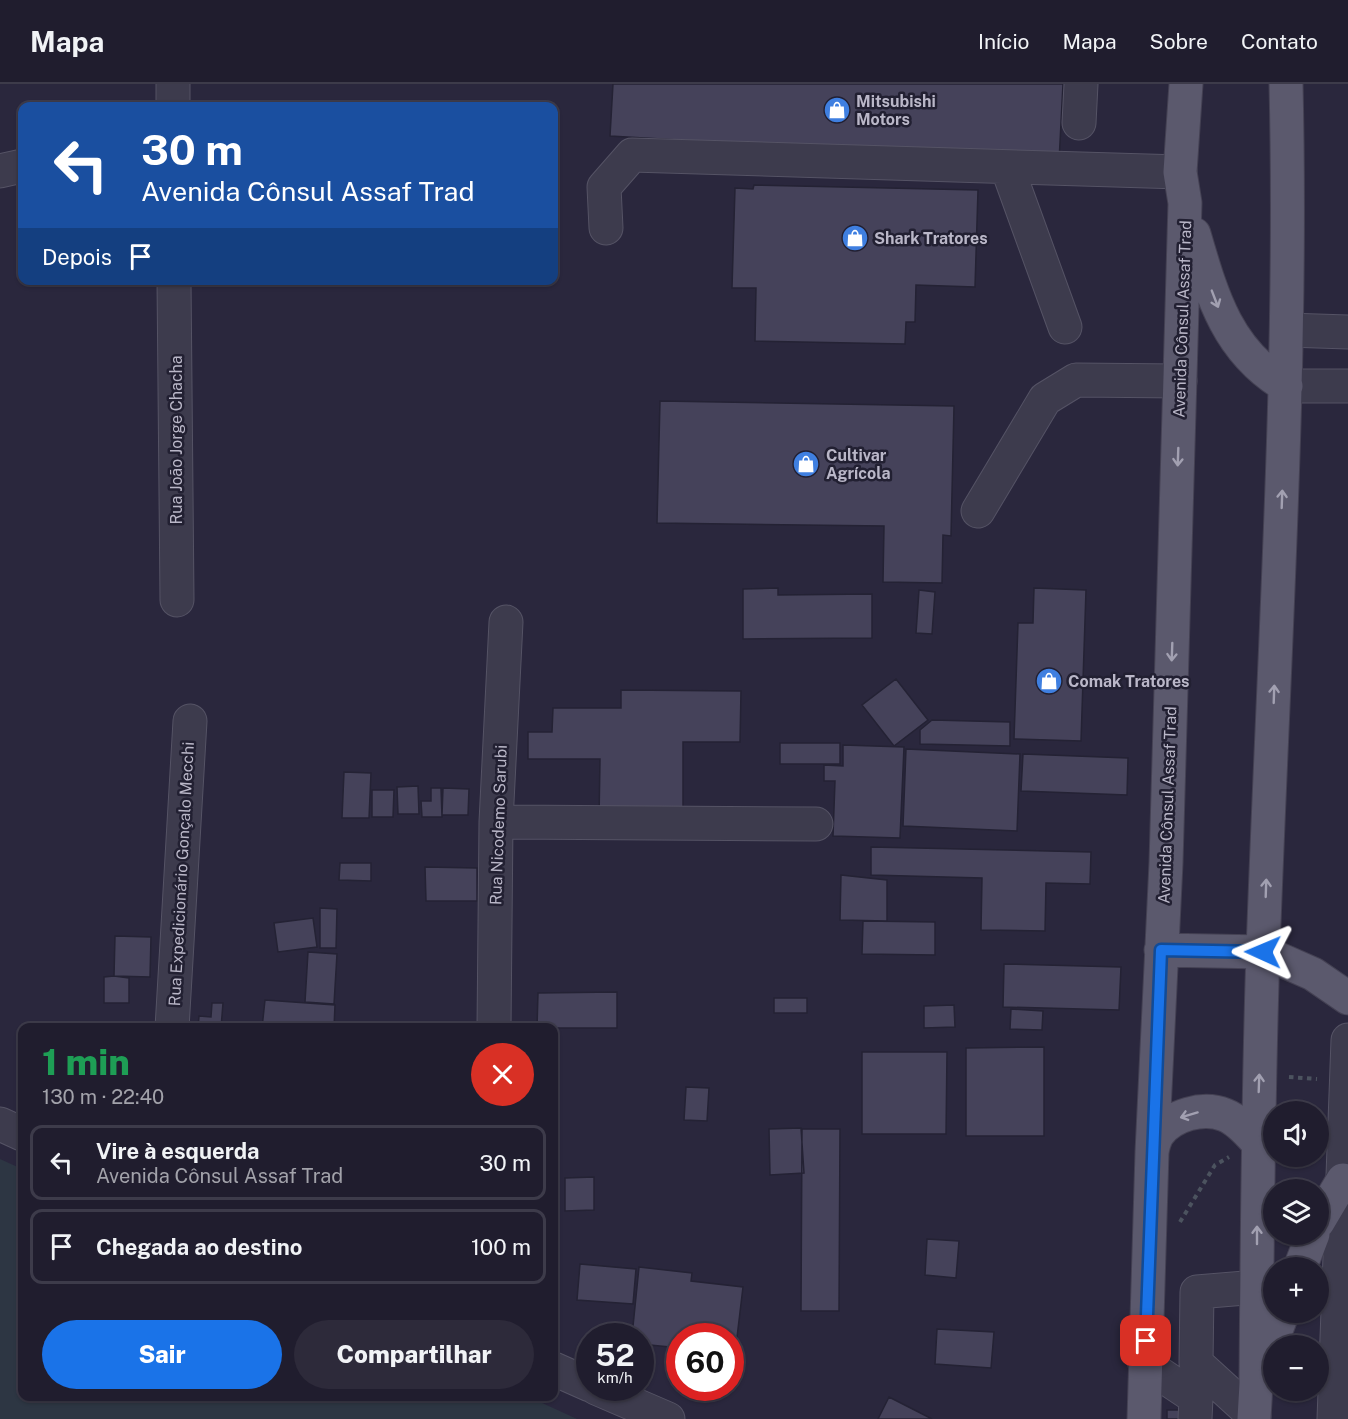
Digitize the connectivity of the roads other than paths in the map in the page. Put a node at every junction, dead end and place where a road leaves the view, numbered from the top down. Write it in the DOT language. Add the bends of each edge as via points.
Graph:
graph roads {
  1 [pos="173,84"];
  2 [pos="1081,84"];
  3 [pos="1186,84"];
  4 [pos="1286,84"];
  5 [pos="173,102"];
  6 [pos="1079,123"];
  7 [pos="18,167"];
  8 [pos="1007,167"];
  9 [pos="0,171"];
  10 [pos="1180,172"];
  11 [pos="1185,203"];
  12 [pos="606,228"];
  13 [pos="174,285"];
  14 [pos="1065,327"];
  15 [pos="1287,330"];
  16 [pos="1348,332"];
  17 [pos="1180,381"];
  18 [pos="1286,386"];
  19 [pos="1348,386"];
  20 [pos="978,511"];
  21 [pos="177,600"];
  22 [pos="506,622"];
  23 [pos="190,721"];
  24 [pos="496,822"];
  25 [pos="816,824"];
  26 [pos="1161,950"];
  27 [pos="1263,952"];
  28 [pos="1348,998"];
  29 [pos="172,1023"];
  30 [pos="494,1023"];
  31 [pos="1348,1040"];
  32 [pos="0,1124"];
  33 [pos="18,1132"];
  34 [pos="1257,1142"];
  35 [pos="1152,1152"];
  36 [pos="1342,1180"];
  37 [pos="1329,1203"];
  38 [pos="1257,1287"];
  39 [pos="1279,1323"];
  40 [pos="1145,1364"];
  41 [pos="558,1371"];
  42 [pos="576,1379"];
  43 [pos="1256,1383"];
  44 [pos="626,1401"];
  45 [pos="1192,1401"];
  46 [pos="1254,1418"];
  47 [pos="668,1419"];
  48 [pos="1144,1419"];
  49 [pos="1334,1419"];
  1 -- 5 [label="street"];
  2 -- 6 [label="street"];
  3 -- 10 [label="main road, Avenida Cônsul Assaf Trad"];
  4 -- 15 [label="main road"];
  7 -- 9 [label="street"];
  8 -- 10 [label="street"];
  8 -- 12 [label="street" via="632,155 604,187"];
  8 -- 14 [label="street"];
  10 -- 11 [label="main road, Avenida Cônsul Assaf Trad"];
  11 -- 17 [label="main road, Avenida Cônsul Assaf Trad"];
  11 -- 18 [label="main road, one-way" via="1214,301 1232,336 1260,367"];
  13 -- 21 [label="street, Rua João Jorge Chacha"];
  15 -- 16 [label="street"];
  15 -- 18 [label="main road"];
  17 -- 20 [label="street" via="1076,380 1045,399"];
  17 -- 26 [label="main road, Avenida Cônsul Assaf Trad, one-way"];
  18 -- 19 [label="street"];
  27 -- 18 [label="main road, one-way"];
  22 -- 24 [label="street, Rua Nicodemo Sarubi"];
  23 -- 29 [label="street, Rua Expedicionário Gonçalo Mecchi"];
  24 -- 25 [label="street"];
  24 -- 30 [label="street, Rua Nicodemo Sarubi"];
  26 -- 27 [label="main road"];
  26 -- 35 [label="main road, Avenida Cônsul Assaf Trad"];
  27 -- 28 [label="main road" via="1313,974"];
  34 -- 27 [label="main road, one-way"];
  31 -- 36 [label="street"];
  32 -- 33 [label="street"];
  34 -- 35 [label="main road, one-way" via="1226,1115 1208,1111 1189,1113 1170,1123 1157,1135"];
  38 -- 34 [label="main road, one-way"];
  35 -- 40 [label="main road, Avenida Cônsul Assaf Trad"];
  36 -- 37 [label="main road"];
  36 -- 49 [label="street"];
  38 -- 43 [label="main road"];
  38 -- 45 [label="street" via="1197,1292"];
  39 -- 43 [label="main road"];
  40 -- 45 [label="street"];
  40 -- 48 [label="main road, Avenida Cônsul Assaf Trad"];
  41 -- 42 [label="street"];
  43 -- 46 [label="main road"];
  44 -- 47 [label="street"];
  45 -- 46 [label="street"];
}
